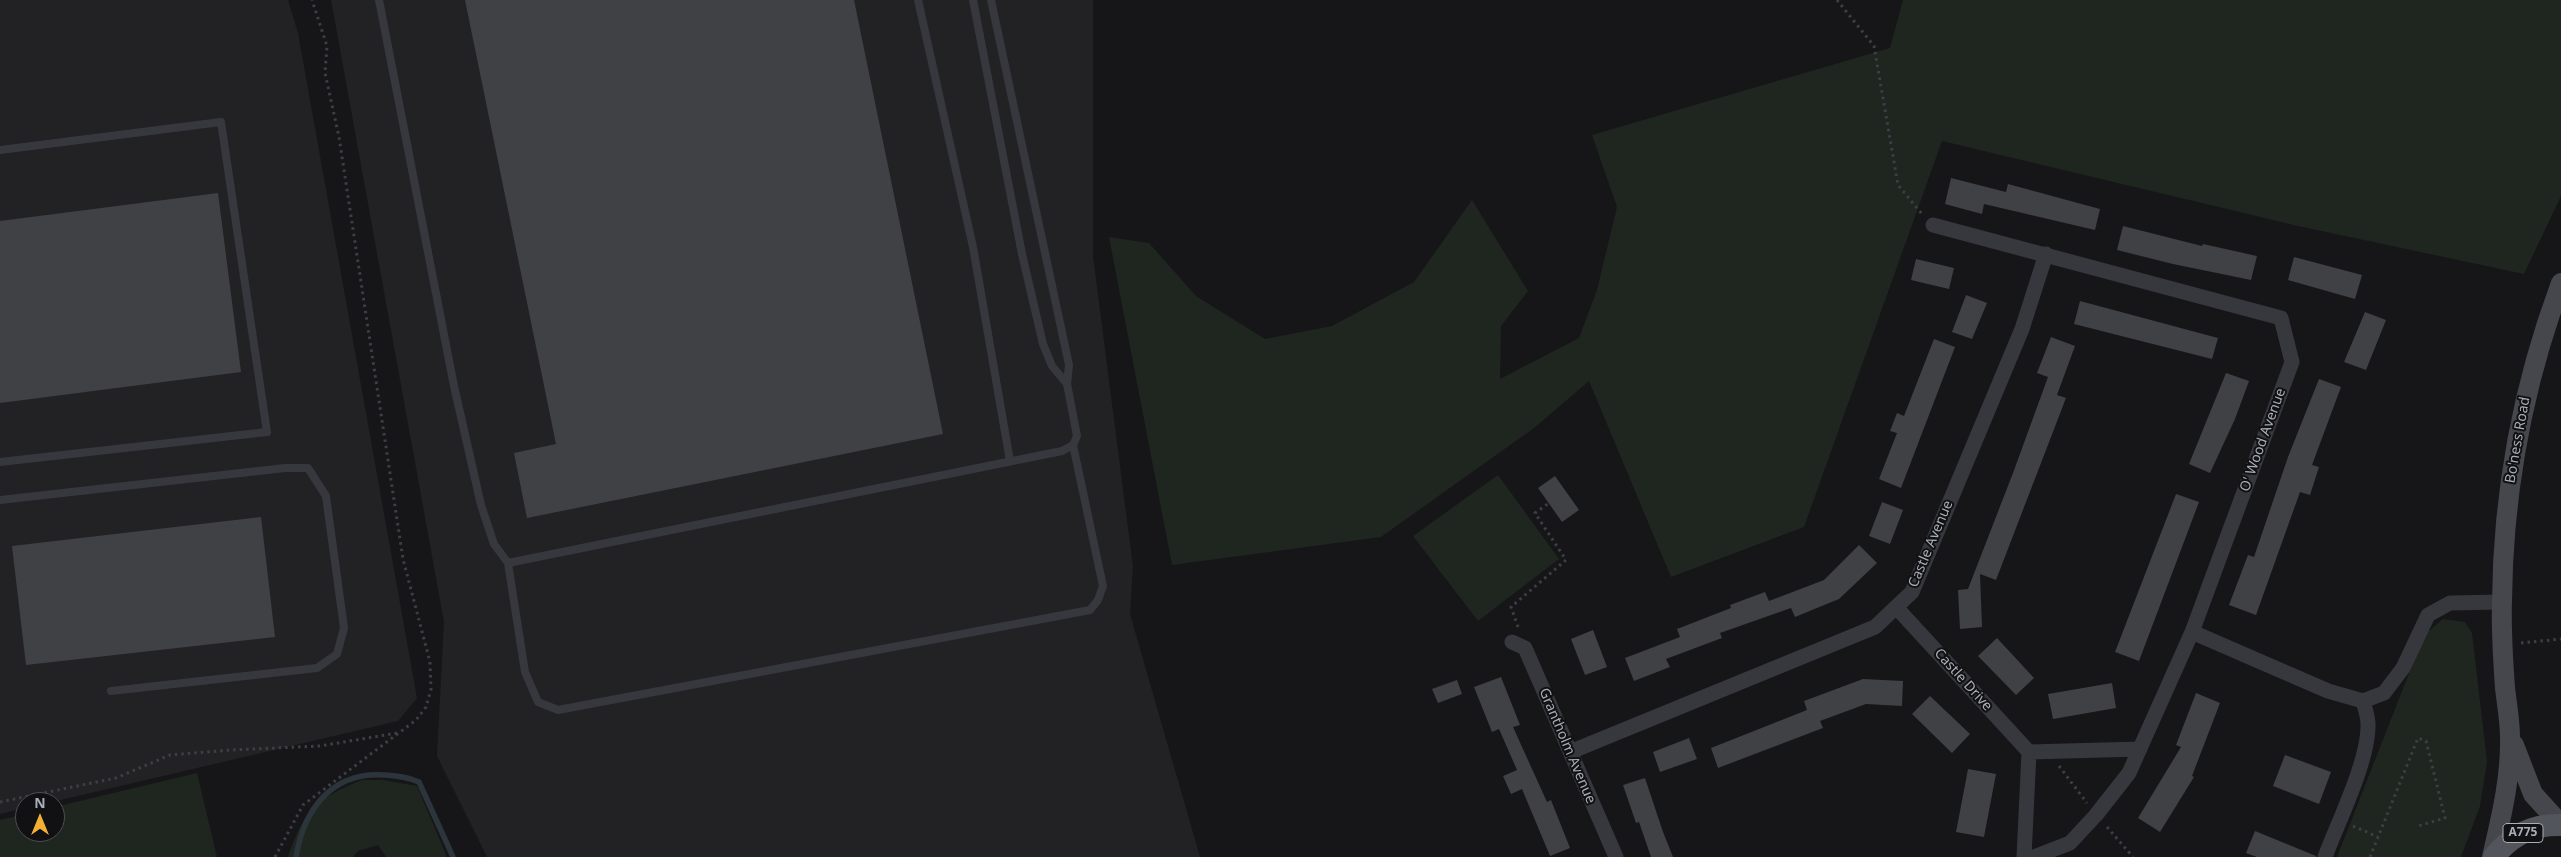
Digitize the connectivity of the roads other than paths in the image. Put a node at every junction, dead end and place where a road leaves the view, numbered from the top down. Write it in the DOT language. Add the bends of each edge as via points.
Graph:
graph roads {
  1 [pos="379,0"];
  2 [pos="918,0"];
  3 [pos="973,0"];
  4 [pos="991,0"];
  5 [pos="0,150"];
  6 [pos="1933,225"];
  7 [pos="2046,254"];
  8 [pos="2561,283"];
  9 [pos="1067,384"];
  10 [pos="1072,445"];
  11 [pos="1010,461"];
  12 [pos="0,462"];
  13 [pos="0,500"];
  14 [pos="508,563"];
  15 [pos="2502,602"];
  16 [pos="1896,607"];
  17 [pos="2192,632"];
  18 [pos="1518,645"];
  19 [pos="111,690"];
  20 [pos="2363,701"];
  21 [pos="2510,736"];
  22 [pos="2140,749"];
  23 [pos="1570,752"];
  24 [pos="2029,752"];
  25 [pos="2561,825"];
  26 [pos="1616,857"];
  27 [pos="2024,857"];
  28 [pos="2034,857"];
  29 [pos="2325,857"];
  30 [pos="2493,857"];
  1 -- 14 [label="lane" via="452,376 481,505 494,544"];
  2 -- 11 [label="lane" via="973,246"];
  3 -- 9 [label="lane" via="1022,254 1043,344 1052,366"];
  4 -- 9 [label="lane" via="1069,365"];
  5 -- 12 [label="lane" via="221,122 266,432"];
  6 -- 7 [label="street, O' Wood Avenue"];
  7 -- 16 [label="street, Castle Avenue" via="2022,329 1912,592"];
  7 -- 17 [label="street, O' Wood Avenue" via="2281,318 2292,362"];
  8 -- 15 [label="main road, Bo'ness Road" via="2540,344 2518,431 2509,487"];
  9 -- 10 [label="lane" via="1077,436"];
  10 -- 11 [label="lane" via="1062,451"];
  10 -- 14 [label="lane" via="1103,586 1090,610 558,710 538,702 525,672"];
  11 -- 14 [label="lane"];
  13 -- 19 [label="lane" via="285,468 308,468 326,496 344,628 337,654 317,668"];
  15 -- 20 [label="street" via="2450,603 2428,615 2403,668 2384,693"];
  15 -- 21 [label="main road, Bo'ness Road"];
  16 -- 23 [label="street, Castle Avenue" via="1875,627"];
  16 -- 24 [label="street, Castle Drive"];
  17 -- 20 [label="street" via="2328,691"];
  17 -- 22 [label="street, O' Wood Avenue"];
  18 -- 23 [label="street, Grantholm Avenue"];
  20 -- 29 [label="street" via="2368,722 2367,738 2352,790"];
  21 -- 25 [label="main road, Bo'ness Road" via="2534,794"];
  21 -- 30 [label="main road, Bo'ness Road" via="2509,772"];
  22 -- 24 [label="street"];
  22 -- 28 [label="street, O' Wood Avenue" via="2129,773 2070,843"];
  23 -- 26 [label="street, Grantholm Avenue"];
  24 -- 27 [label="street"];
  25 -- 30 [label="main road, A775" via="2533,827 2503,846"];
}
